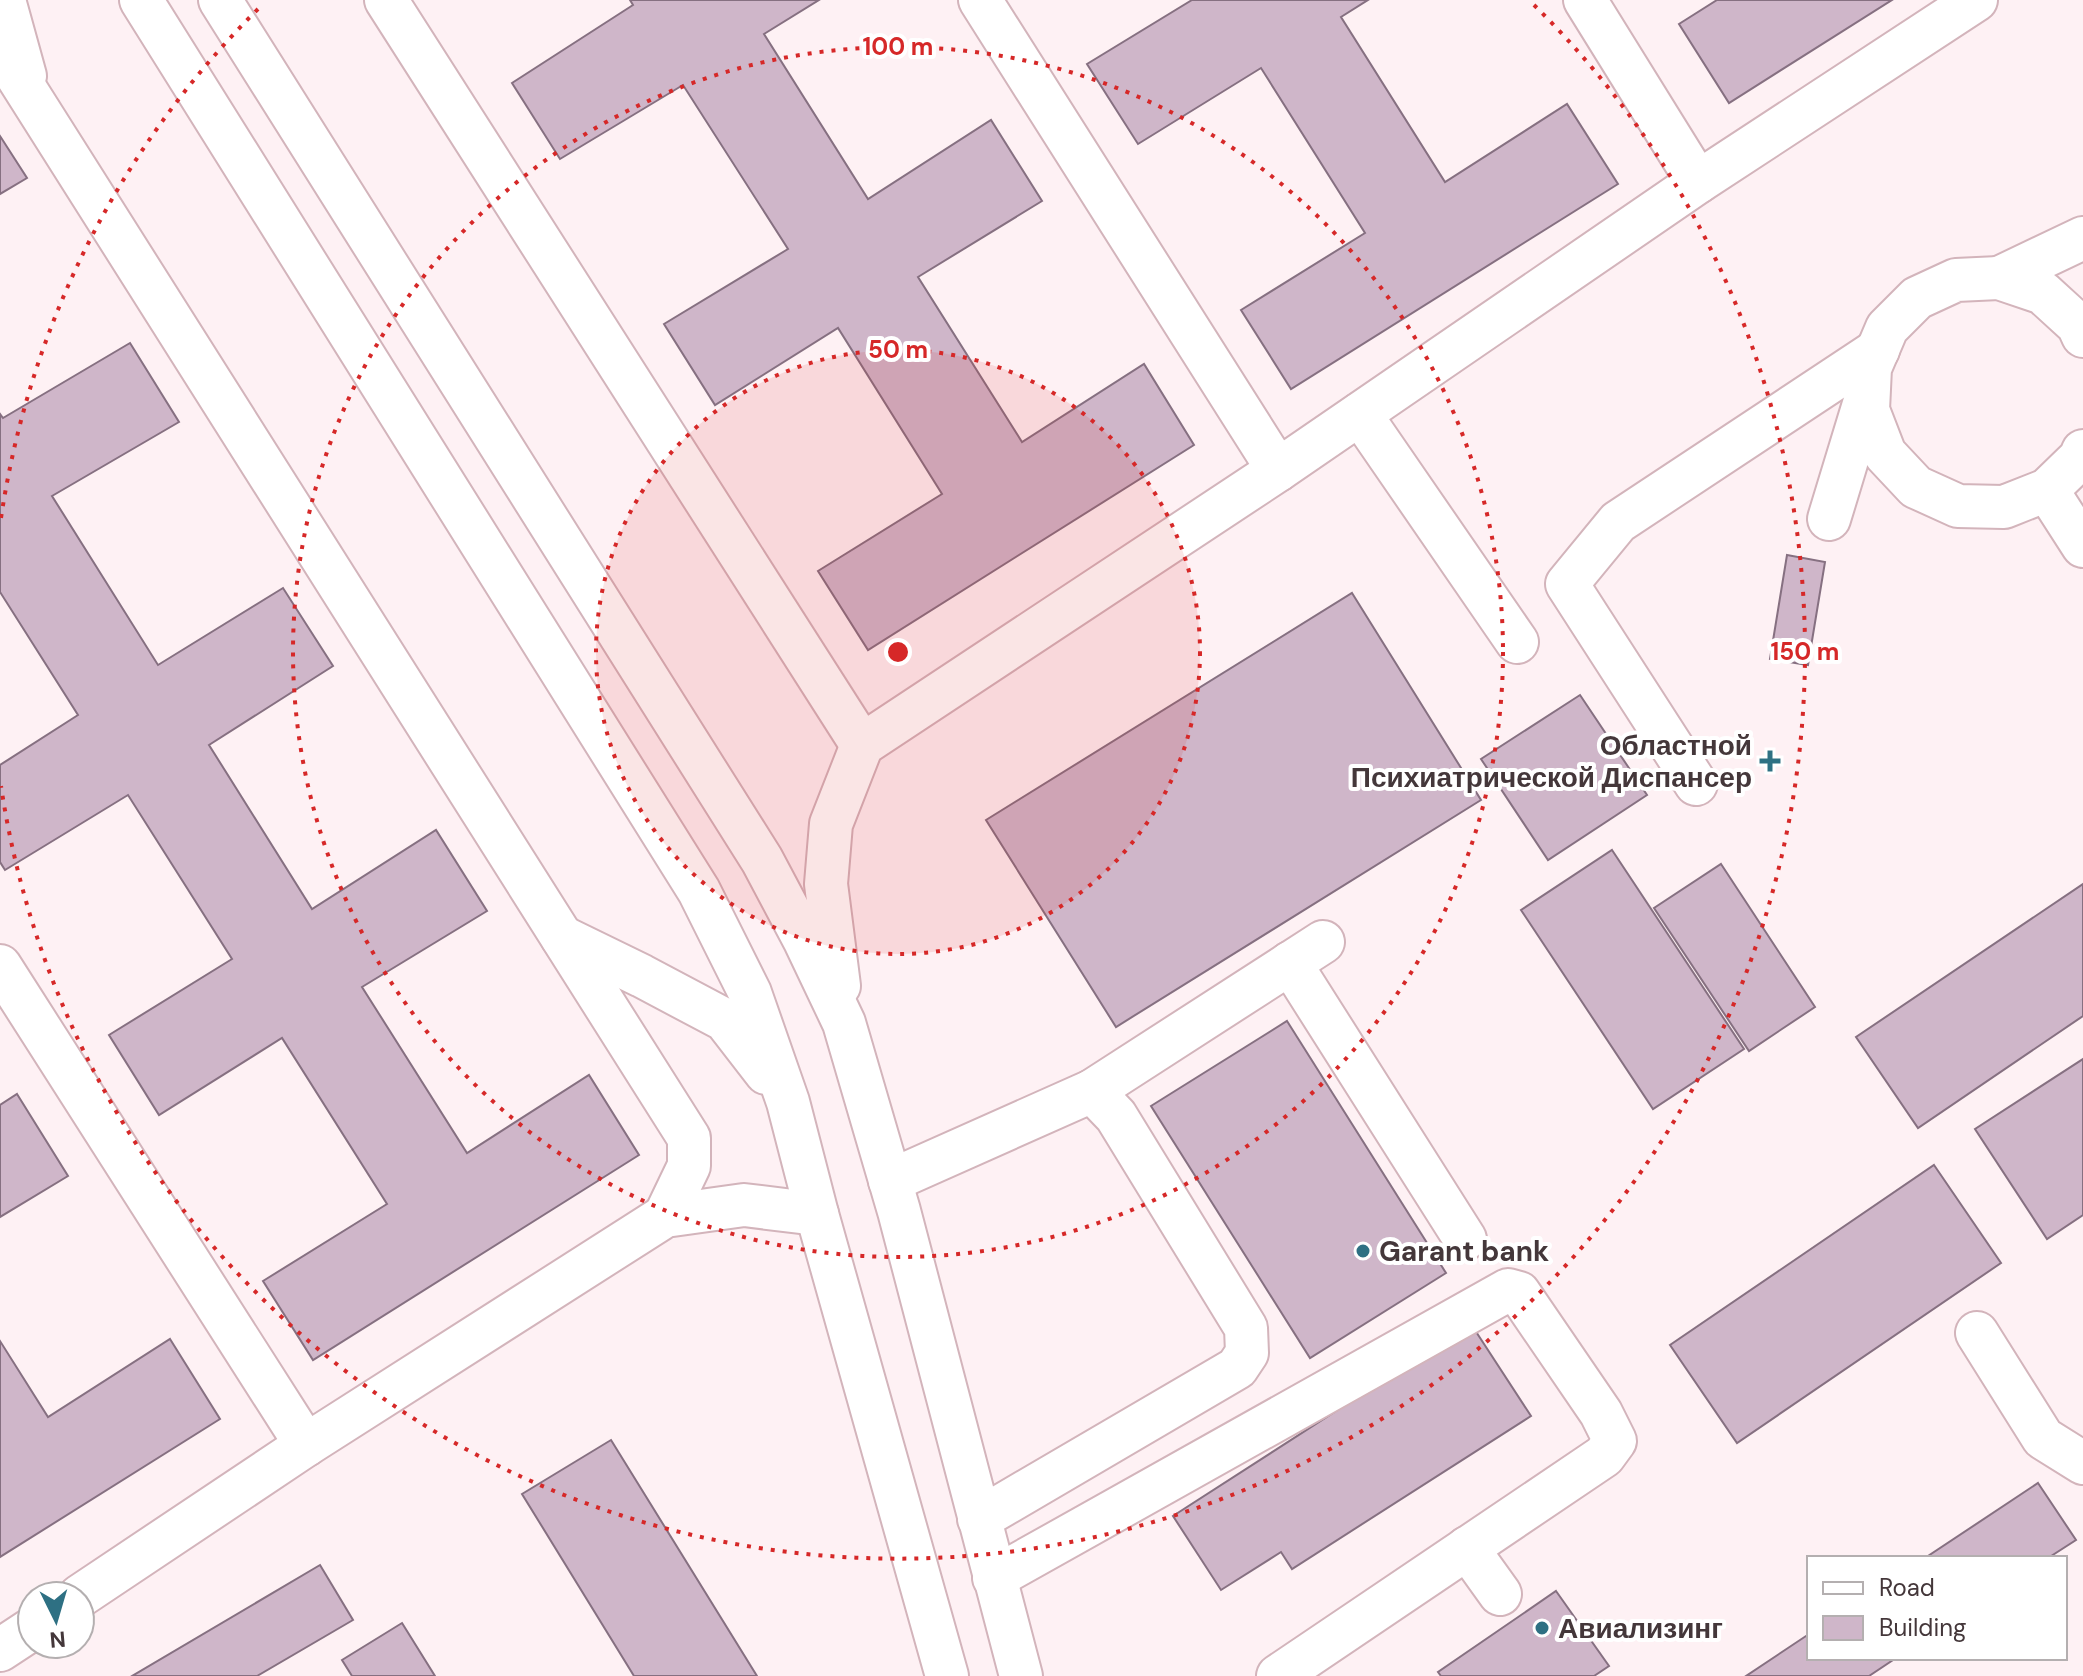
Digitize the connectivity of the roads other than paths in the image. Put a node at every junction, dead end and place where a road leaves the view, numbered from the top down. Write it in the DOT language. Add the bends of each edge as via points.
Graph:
graph roads {
  1 [pos="4,0"];
  2 [pos="141,0"];
  3 [pos="220,0"];
  4 [pos="386,0"];
  5 [pos="980,0"];
  6 [pos="1585,0"];
  7 [pos="1976,0"];
  8 [pos="0,49"];
  9 [pos="31,96"];
  10 [pos="1698,182"];
  11 [pos="2083,238"];
  12 [pos="1999,278"];
  13 [pos="2083,336"];
  14 [pos="1874,368"];
  15 [pos="1360,414"];
  16 [pos="2083,451"];
  17 [pos="1278,470"];
  18 [pos="2047,490"];
  19 [pos="1829,519"];
  20 [pos="2083,546"];
  21 [pos="1517,642"];
  22 [pos="862,745"];
  23 [pos="1696,784"];
  24 [pos="562,937"];
  25 [pos="0,966"];
  26 [pos="844,1023"];
  27 [pos="1092,1091"];
  28 [pos="788,1102"];
  29 [pos="890,1181"];
  30 [pos="817,1214"];
  31 [pos="665,1216"];
  32 [pos="1465,1239"];
  33 [pos="1977,1333"];
  34 [pos="306,1445"];
  35 [pos="2083,1463"];
  36 [pos="979,1519"];
  37 [pos="1467,1548"];
  38 [pos="994,1578"];
  39 [pos="96,1585"];
  40 [pos="1500,1594"];
  41 [pos="934,1669"];
  42 [pos="1021,1676"];
  43 [pos="1278,1676"];
  1 -- 9 [label="street"];
  2 -- 28 [label="street" via="699,891 750,993"];
  3 -- 26 [label="street" via="762,860"];
  4 -- 22 [label="street"];
  5 -- 17 [label="street"];
  6 -- 10 [label="street"];
  7 -- 10 [label="street"];
  8 -- 9 [label="street"];
  9 -- 24 [label="street"];
  10 -- 15 [label="street"];
  11 -- 12 [label="street"];
  12 -- 13 [label="street" via="2043,293"];
  12 -- 14 [label="street" via="1956,280 1917,298 1887,328"];
  14 -- 18 [label="street" via="1868,410 1885,454 1916,487 1958,506 2004,507"];
  14 -- 19 [label="street"];
  14 -- 23 [label="street" via="1618,522 1567,584"];
  15 -- 17 [label="street"];
  15 -- 21 [label="street"];
  16 -- 18 [label="street"];
  17 -- 22 [label="street"];
  18 -- 20 [label="street"];
  22 -- 26 [label="street" via="831,824 826,884"];
  24 -- 28 [label="street" via="725,1020"];
  24 -- 31 [label="street" via="689,1138 689,1166"];
  25 -- 34 [label="street"];
  26 -- 29 [label="street"];
  27 -- 29 [label="street"];
  27 -- 32 [label="street" via="1307,953"];
  27 -- 36 [label="street" via="1116,1116 1246,1328 1247,1353 1237,1368"];
  28 -- 30 [label="street"];
  29 -- 36 [label="street"];
  30 -- 31 [label="street" via="744,1205"];
  30 -- 41 [label="street"];
  31 -- 34 [label="street"];
  33 -- 35 [label="street" via="2043,1438"];
  34 -- 39 [label="street"];
  36 -- 38 [label="street"];
  37 -- 38 [label="street" via="1604,1456 1615,1441 1519,1293 1508,1290"];
  37 -- 40 [label="street"];
  37 -- 43 [label="street"];
  38 -- 42 [label="street"];
}
